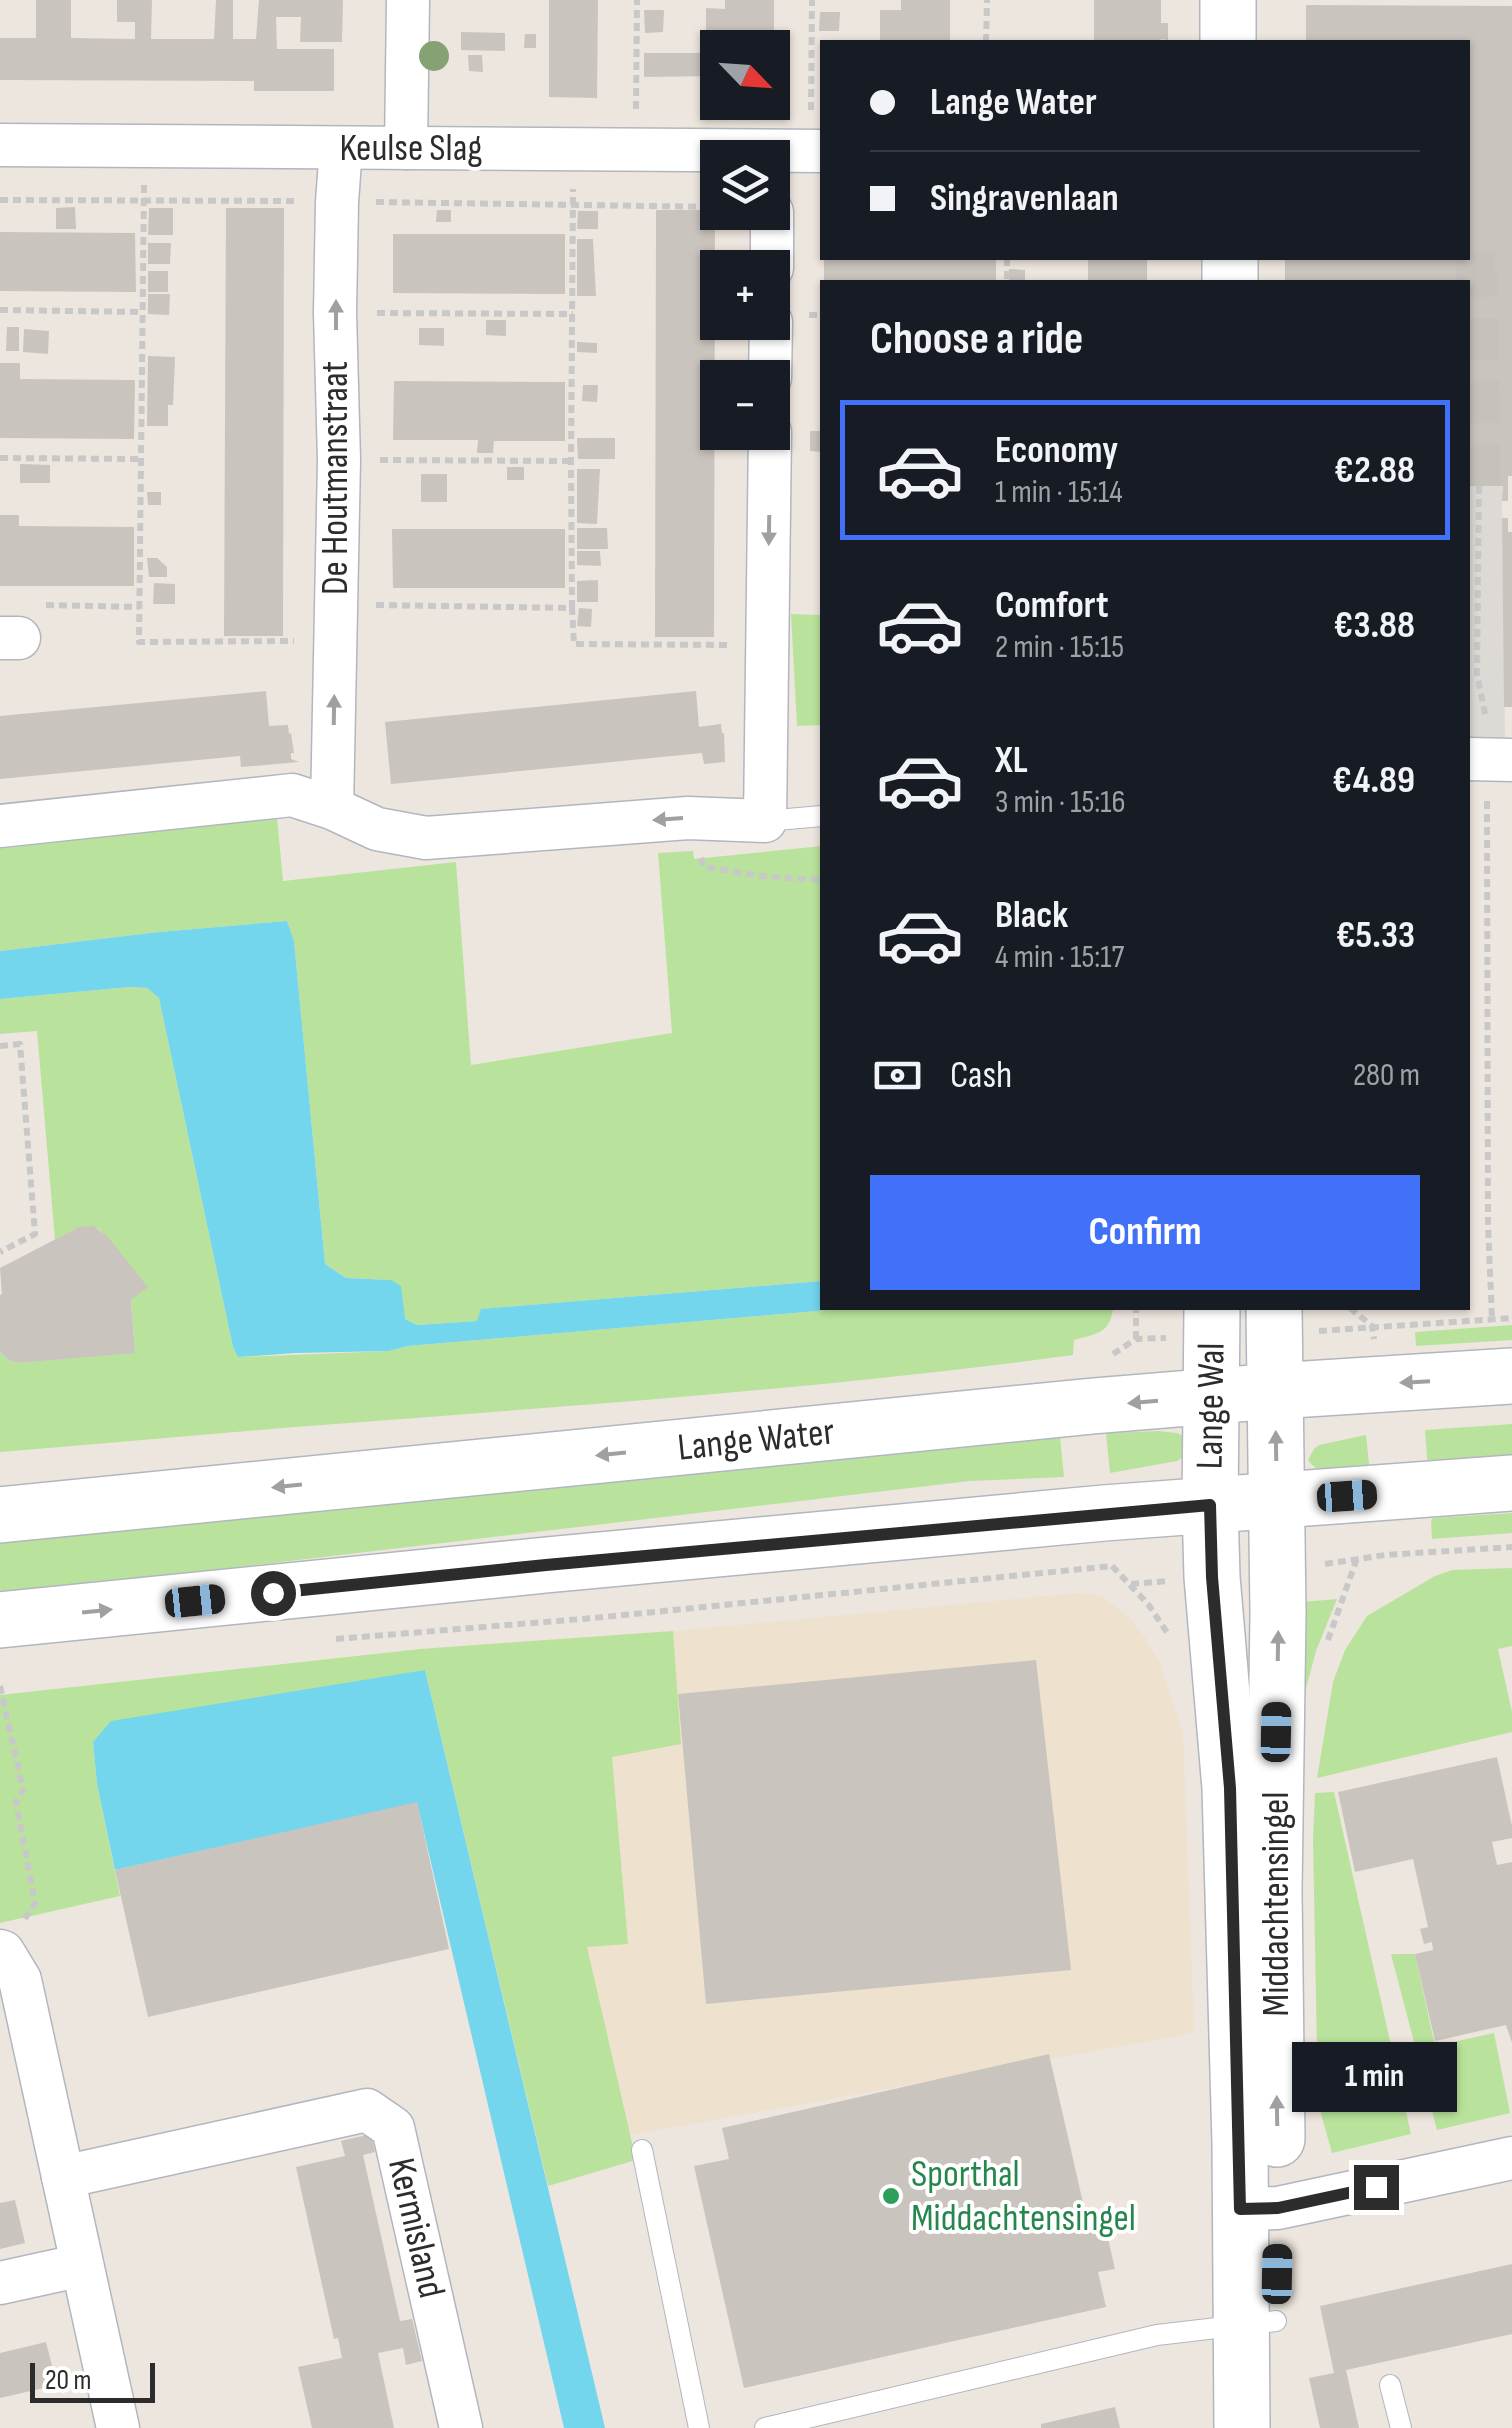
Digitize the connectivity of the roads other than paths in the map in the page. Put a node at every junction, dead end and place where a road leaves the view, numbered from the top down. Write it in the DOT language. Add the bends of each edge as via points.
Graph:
graph roads {
  1 [pos="408,0"];
  2 [pos="1228,0"];
  3 [pos="1228,40"];
  4 [pos="0,145"];
  5 [pos="341,148"];
  6 [pos="406,148"];
  7 [pos="802,151"];
  8 [pos="790,174"];
  9 [pos="770,450"];
  10 [pos="332,808"];
  11 [pos="820,816"];
  12 [pos="765,821"];
  13 [pos="0,826"];
  14 [pos="1212,1310"];
  15 [pos="1274,1310"];
  16 [pos="1512,1376"];
  17 [pos="1275,1391"];
  18 [pos="1210,1396"];
  19 [pos="1512,1483"];
  20 [pos="1278,1500"];
  21 [pos="1210,1505"];
  22 [pos="0,1514"];
  23 [pos="0,1620"];
  24 [pos="2,1951"];
  25 [pos="642,2150"];
  26 [pos="1512,2158"];
  27 [pos="63,2177"];
  28 [pos="1259,2209"];
  29 [pos="82,2265"];
  30 [pos="0,2283"];
  31 [pos="1259,2323"];
  32 [pos="1390,2385"];
  33 [pos="840,2420"];
  34 [pos="118,2428"];
  35 [pos="461,2428"];
  36 [pos="699,2428"];
  37 [pos="765,2428"];
  38 [pos="1242,2428"];
  39 [pos="1275,2428"];
  40 [pos="1401,2428"];
  1 -- 6 [label="street"];
  2 -- 3 [label="main road"];
  4 -- 5 [label="street, Keulse Slag"];
  5 -- 6 [label="street, Keulse Slag"];
  10 -- 5 [label="street, De Houtmanstraat, one-way"];
  6 -- 7 [label="street, Keulse Slag"];
  7 -- 8 [label="street"];
  9 -- 12 [label="street, one-way"];
  12 -- 10 [label="street, one-way" via="688,818 426,838 376,829"];
  10 -- 13 [label="street" via="292,795"];
  11 -- 12 [label="lane"];
  14 -- 18 [label="main road, Lange Wal"];
  15 -- 17 [label="main road, Lange Wal"];
  16 -- 17 [label="main road, Lange Water, one-way"];
  17 -- 18 [label="main road, Lange Water"];
  20 -- 17 [label="main road, Lange Wal, one-way"];
  18 -- 21 [label="main road, Lange Wal"];
  18 -- 22 [label="main road, Lange Water, one-way"];
  19 -- 20 [label="main road"];
  20 -- 21 [label="main road"];
  28 -- 20 [label="main road, Middachtensingel, one-way" via="1274,1890"];
  23 -- 21 [label="main road, one-way"];
  21 -- 28 [label="main road, Middachtensingel"];
  24 -- 27 [label="street" via="20,1980"];
  25 -- 36 [label="lane"];
  26 -- 28 [label="street"];
  27 -- 29 [label="street"];
  27 -- 35 [label="street, Kermisland" via="367,2110 393,2128"];
  28 -- 31 [label="main road, Middachtensingel"];
  29 -- 30 [label="street"];
  29 -- 34 [label="street"];
  31 -- 33 [label="lane" via="1157,2336"];
  31 -- 38 [label="main road, Middachtensingel"];
  31 -- 39 [label="main road, Middachtensingel"];
  32 -- 40 [label="lane"];
  33 -- 37 [label="lane"];
}
